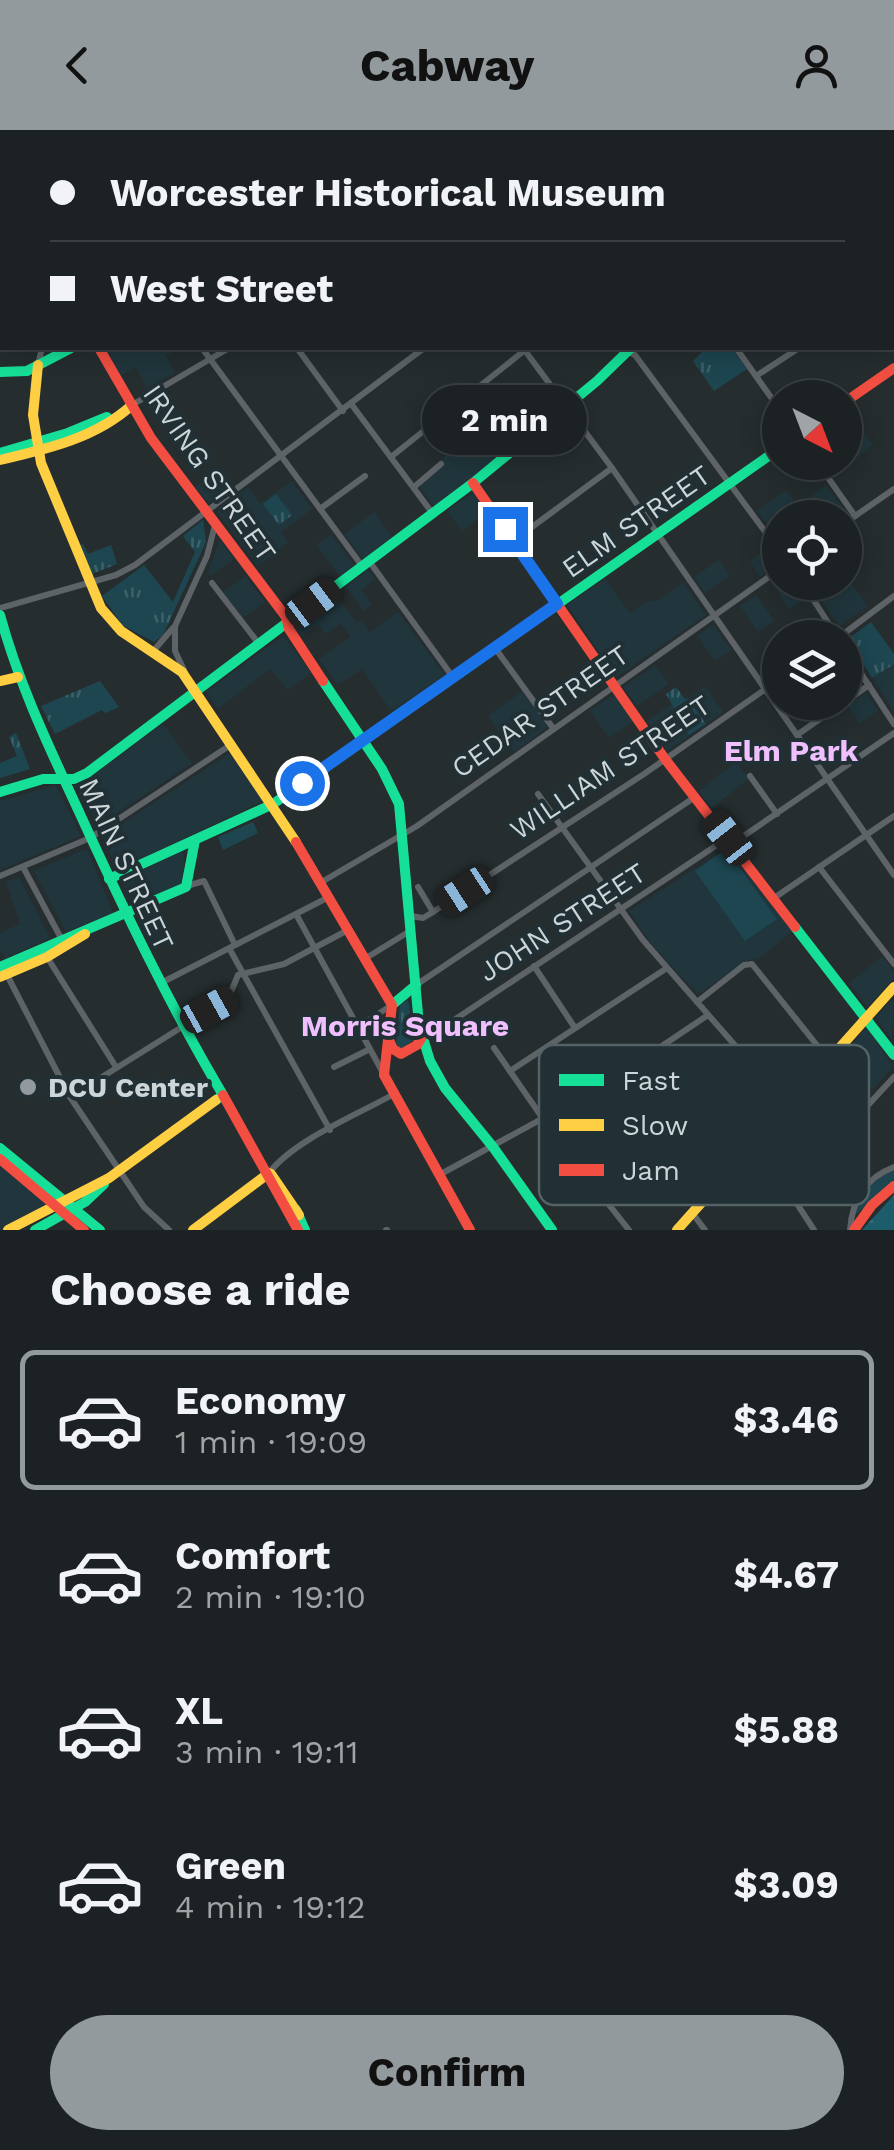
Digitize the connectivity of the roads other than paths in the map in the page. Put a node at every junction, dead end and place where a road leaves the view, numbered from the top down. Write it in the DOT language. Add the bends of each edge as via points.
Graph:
graph roads {
  1 [pos="42,350"];
  2 [pos="63,350"];
  3 [pos="100,350"];
  4 [pos="204,350"];
  5 [pos="225,350"];
  6 [pos="298,350"];
  7 [pos="421,350"];
  8 [pos="523,350"];
  9 [pos="525,350"];
  10 [pos="626,350"];
  11 [pos="628,350"];
  12 [pos="737,350"];
  13 [pos="796,350"];
  14 [pos="212,357"];
  15 [pos="38,365"];
  16 [pos="894,368"];
  17 [pos="0,372"];
  18 [pos="756,376"];
  19 [pos="762,384"];
  20 [pos="862,390"];
  21 [pos="352,404"];
  22 [pos="132,405"];
  23 [pos="567,406"];
  24 [pos="343,411"];
  25 [pos="37,447"];
  26 [pos="0,456"];
  27 [pos="280,457"];
  28 [pos="391,457"];
  29 [pos="762,461"];
  30 [pos="441,464"];
  31 [pos="612,468"];
  32 [pos="365,476"];
  33 [pos="473,483"];
  34 [pos="730,483"];
  35 [pos="414,488"];
  36 [pos="894,489"];
  37 [pos="320,510"];
  38 [pos="206,511"];
  39 [pos="862,511"];
  40 [pos="433,514"];
  41 [pos="216,523"];
  42 [pos="762,527"];
  43 [pos="657,534"];
  44 [pos="514,541"];
  45 [pos="365,564"];
  46 [pos="89,582"];
  47 [pos="212,582"];
  48 [pos="762,582"];
  49 [pos="894,596"];
  50 [pos="557,604"];
  51 [pos="0,611"];
  52 [pos="714,616"];
  53 [pos="861,620"];
  54 [pos="288,622"];
  55 [pos="174,626"];
  56 [pos="259,644"];
  57 [pos="495,647"];
  58 [pos="155,649"];
  59 [pos="862,675"];
  60 [pos="18,676"];
  61 [pos="452,676"];
  62 [pos="187,678"];
  63 [pos="0,680"];
  64 [pos="614,686"];
  65 [pos="762,686"];
  66 [pos="869,686"];
  67 [pos="196,690"];
  68 [pos="862,691"];
  69 [pos="762,692"];
  70 [pos="786,720"];
  71 [pos="819,720"];
  72 [pos="894,724"];
  73 [pos="553,728"];
  74 [pos="894,734"];
  75 [pos="797,735"];
  76 [pos="363,740"];
  77 [pos="233,743"];
  78 [pos="665,759"];
  79 [pos="750,776"];
  80 [pos="63,778"];
  81 [pos="827,779"];
  82 [pos="0,792"];
  83 [pos="538,794"];
  84 [pos="694,796"];
  85 [pos="273,804"];
  86 [pos="777,814"];
  87 [pos="894,816"];
  88 [pos="561,828"];
  89 [pos="404,834"];
  90 [pos="867,835"];
  91 [pos="90,838"];
  92 [pos="195,840"];
  93 [pos="730,841"];
  94 [pos="590,866"];
  95 [pos="23,867"];
  96 [pos="820,867"];
  97 [pos="894,874"];
  98 [pos="0,876"];
  99 [pos="109,880"];
  100 [pos="320,883"];
  101 [pos="187,886"];
  102 [pos="418,888"];
  103 [pos="329,897"];
  104 [pos="774,898"];
  105 [pos="620,910"];
  106 [pos="433,912"];
  107 [pos="296,914"];
  108 [pos="124,915"];
  109 [pos="411,916"];
  110 [pos="96,928"];
  111 [pos="348,930"];
  112 [pos="412,930"];
  113 [pos="62,940"];
  114 [pos="232,947"];
  115 [pos="314,948"];
  116 [pos="48,957"];
  117 [pos="364,958"];
  118 [pos="894,964"];
  119 [pos="534,966"];
  120 [pos="667,968"];
  121 [pos="2,970"];
  122 [pos="242,974"];
  123 [pos="159,984"];
  124 [pos="416,985"];
  125 [pos="894,986"];
  126 [pos="697,1002"];
  127 [pos="396,1004"];
  128 [pos="417,1004"];
  129 [pos="708,1014"];
  130 [pos="867,1017"];
  131 [pos="182,1026"];
  132 [pos="358,1028"];
  133 [pos="575,1028"];
  134 [pos="420,1031"];
  135 [pos="389,1038"];
  136 [pos="666,1044"];
  137 [pos="549,1045"];
  138 [pos="735,1045"];
  139 [pos="816,1045"];
  140 [pos="842,1045"];
  141 [pos="494,1048"];
  142 [pos="370,1049"];
  143 [pos="539,1052"];
  144 [pos="894,1056"];
  145 [pos="116,1068"];
  146 [pos="334,1068"];
  147 [pos="510,1071"];
  148 [pos="384,1075"];
  149 [pos="894,1077"];
  150 [pos="394,1094"];
  151 [pos="223,1095"];
  152 [pos="70,1097"];
  153 [pos="869,1104"];
  154 [pos="539,1114"];
  155 [pos="539,1120"];
  156 [pos="330,1130"];
  157 [pos="492,1145"];
  158 [pos="0,1148"];
  159 [pos="0,1159"];
  160 [pos="894,1167"];
  161 [pos="269,1172"];
  162 [pos="114,1175"];
  163 [pos="438,1175"];
  164 [pos="869,1183"];
  165 [pos="894,1186"];
  166 [pos="610,1205"];
  167 [pos="699,1205"];
  168 [pos="798,1205"];
  169 [pos="857,1205"];
  170 [pos="65,1208"];
  171 [pos="692,1212"];
  172 [pos="8,1230"];
  173 [pos="36,1230"];
  174 [pos="84,1230"];
  175 [pos="100,1230"];
  176 [pos="169,1230"];
  177 [pos="193,1230"];
  178 [pos="304,1230"];
  179 [pos="470,1230"];
  180 [pos="552,1230"];
  181 [pos="629,1230"];
  182 [pos="677,1230"];
  183 [pos="704,1230"];
  184 [pos="814,1230"];
  185 [pos="852,1230"];
  1 -- 15 [label="street"];
  2 -- 15 [label="main road"];
  3 -- 22 [label="main road, IRVING STREET"];
  4 -- 14 [label="street"];
  5 -- 14 [label="street"];
  6 -- 24 [label="street"];
  7 -- 21 [label="street"];
  8 -- 28 [label="street"];
  9 -- 23 [label="street"];
  10 -- 23 [label="main road"];
  11 -- 34 [label="street"];
  12 -- 18 [label="street"];
  13 -- 18 [label="street"];
  14 -- 22 [label="street"];
  14 -- 27 [label="street"];
  15 -- 17 [label="main road"];
  15 -- 25 [label="main road"];
  16 -- 20 [label="main road"];
  18 -- 19 [label="street"];
  21 -- 24 [label="street"];
  21 -- 28 [label="street"];
  22 -- 25 [label="main road"];
  22 -- 38 [label="main road, IRVING STREET"];
  23 -- 31 [label="street"];
  23 -- 33 [label="main road"];
  24 -- 27 [label="street"];
  25 -- 26 [label="main road"];
  25 -- 46 [label="main road"];
  27 -- 37 [label="street"];
  27 -- 38 [label="street"];
  28 -- 35 [label="street"];
  29 -- 34 [label="main road, ELM STREET"];
  30 -- 35 [label="street"];
  31 -- 43 [label="street"];
  31 -- 44 [label="street"];
  32 -- 37 [label="street"];
  33 -- 40 [label="main road"];
  33 -- 44 [label="main road"];
  34 -- 42 [label="street"];
  34 -- 43 [label="main road, ELM STREET"];
  35 -- 40 [label="street"];
  36 -- 39 [label="street"];
  37 -- 45 [label="street"];
  38 -- 41 [label="main road, IRVING STREET"];
  38 -- 46 [label="street" via="135,565"];
  40 -- 45 [label="main road"];
  41 -- 54 [label="main road, IRVING STREET"];
  41 -- 55 [label="street"];
  43 -- 50 [label="main road, ELM STREET"];
  43 -- 52 [label="street"];
  44 -- 50 [label="main road"];
  45 -- 54 [label="main road"];
  45 -- 61 [label="street"];
  46 -- 51 [label="street"];
  46 -- 58 [label="main road" via="116,625"];
  47 -- 56 [label="street"];
  48 -- 52 [label="street, CEDAR STREET"];
  49 -- 53 [label="street"];
  50 -- 57 [label="main road, ELM STREET"];
  50 -- 64 [label="main road"];
  51 -- 60 [label="main road, MAIN STREET"];
  52 -- 64 [label="street, CEDAR STREET"];
  52 -- 65 [label="street"];
  54 -- 56 [label="main road"];
  54 -- 76 [label="main road, IRVING STREET"];
  55 -- 58 [label="street"];
  55 -- 62 [label="street" via="175,651"];
  56 -- 67 [label="main road"];
  57 -- 61 [label="main road, ELM STREET"];
  57 -- 73 [label="street"];
  58 -- 62 [label="main road"];
  59 -- 66 [label="street"];
  60 -- 63 [label="main road"];
  60 -- 80 [label="main road, MAIN STREET"];
  61 -- 76 [label="main road, ELM STREET"];
  62 -- 67 [label="main road"];
  64 -- 73 [label="street, CEDAR STREET"];
  64 -- 78 [label="main road"];
  66 -- 68 [label="street"];
  66 -- 72 [label="street"];
  67 -- 77 [label="main road"];
  67 -- 80 [label="main road" via="87,772"];
  69 -- 78 [label="street, WILLIAM STREET"];
  70 -- 75 [label="street"];
  71 -- 75 [label="street"];
  73 -- 89 [label="street, CEDAR STREET"];
  74 -- 81 [label="street, JOHN STREET"];
  75 -- 81 [label="street"];
  76 -- 85 [label="main road, ELM STREET"];
  76 -- 89 [label="main road, IRVING STREET" via="397,798"];
  77 -- 85 [label="main road"];
  77 -- 91 [label="street"];
  78 -- 84 [label="main road"];
  78 -- 88 [label="street, WILLIAM STREET"];
  79 -- 86 [label="street"];
  80 -- 82 [label="main road"];
  80 -- 91 [label="main road, MAIN STREET"];
  81 -- 86 [label="street, JOHN STREET"];
  81 -- 90 [label="street"];
  83 -- 88 [label="street"];
  84 -- 93 [label="main road"];
  84 -- 94 [label="street"];
  85 -- 92 [label="main road, ELM STREET"];
  85 -- 100 [label="main road"];
  86 -- 93 [label="street, JOHN STREET"];
  87 -- 90 [label="street"];
  88 -- 94 [label="street"];
  88 -- 106 [label="street, WILLIAM STREET"];
  89 -- 100 [label="street, CEDAR STREET"];
  89 -- 109 [label="main road, IRVING STREET"];
  90 -- 96 [label="street"];
  90 -- 97 [label="street"];
  91 -- 95 [label="street"];
  91 -- 99 [label="main road, MAIN STREET"];
  92 -- 99 [label="main road, ELM STREET"];
  92 -- 101 [label="main road"];
  93 -- 104 [label="main road"];
  93 -- 105 [label="street, JOHN STREET"];
  94 -- 105 [label="street"];
  94 -- 124 [label="street"];
  95 -- 98 [label="street"];
  95 -- 113 [label="street"];
  96 -- 104 [label="street"];
  96 -- 118 [label="street"];
  99 -- 108 [label="main road, MAIN STREET"];
  100 -- 103 [label="main road"];
  101 -- 108 [label="main road"];
  101 -- 114 [label="street" via="204,881"];
  102 -- 106 [label="street"];
  103 -- 107 [label="street"];
  103 -- 111 [label="main road"];
  104 -- 130 [label="main road"];
  105 -- 119 [label="street, JOHN STREET"];
  105 -- 120 [label="street"];
  106 -- 109 [label="street, WILLIAM STREET"];
  107 -- 114 [label="street"];
  107 -- 115 [label="street"];
  108 -- 110 [label="main road"];
  108 -- 123 [label="main road, MAIN STREET"];
  109 -- 112 [label="main road, IRVING STREET"];
  110 -- 113 [label="main road"];
  110 -- 116 [label="main road"];
  111 -- 115 [label="street"];
  111 -- 117 [label="main road"];
  112 -- 117 [label="street"];
  112 -- 124 [label="main road, IRVING STREET"];
  113 -- 121 [label="main road"];
  114 -- 122 [label="street"];
  114 -- 123 [label="street"];
  115 -- 122 [label="street"];
  115 -- 132 [label="street"];
  116 -- 121 [label="main road"];
  116 -- 145 [label="street"];
  117 -- 127 [label="main road"];
  119 -- 133 [label="street"];
  119 -- 134 [label="street, JOHN STREET" via="437,1032"];
  120 -- 126 [label="street"];
  120 -- 133 [label="street"];
  121 -- 152 [label="street"];
  122 -- 131 [label="street" via="228,1000"];
  122 -- 156 [label="street"];
  123 -- 131 [label="main road, MAIN STREET"];
  124 -- 127 [label="main road"];
  124 -- 128 [label="main road, IRVING STREET"];
  125 -- 130 [label="main road"];
  126 -- 129 [label="street"];
  126 -- 139 [label="street" via="752,964"];
  127 -- 128 [label="main road" via="410,996"];
  127 -- 132 [label="street"];
  127 -- 135 [label="main road"];
  128 -- 134 [label="main road, IRVING STREET"];
  129 -- 136 [label="street"];
  129 -- 138 [label="street"];
  130 -- 140 [label="main road"];
  130 -- 144 [label="main road"];
  131 -- 145 [label="street"];
  131 -- 151 [label="main road, MAIN STREET"];
  132 -- 142 [label="street"];
  133 -- 137 [label="street"];
  134 -- 135 [label="main road" via="417,1044 401,1054"];
  134 -- 157 [label="main road, IRVING STREET" via="445,1088"];
  135 -- 148 [label="main road"];
  141 -- 147 [label="street"];
  142 -- 146 [label="street"];
  142 -- 148 [label="street"];
  143 -- 147 [label="street"];
  145 -- 152 [label="street"];
  147 -- 154 [label="street"];
  148 -- 150 [label="main road"];
  149 -- 153 [label="street"];
  150 -- 156 [label="street"];
  150 -- 163 [label="main road"];
  151 -- 161 [label="main road, MAIN STREET"];
  151 -- 162 [label="main road"];
  152 -- 162 [label="street"];
  155 -- 157 [label="street"];
  156 -- 161 [label="street"];
  157 -- 163 [label="street"];
  157 -- 180 [label="main road, IRVING STREET"];
  158 -- 170 [label="main road"];
  159 -- 170 [label="main road"];
  160 -- 164 [label="street"];
  161 -- 177 [label="main road"];
  161 -- 178 [label="main road, MAIN STREET"];
  161 -- 178 [label="main road, MAIN STREET"];
  162 -- 170 [label="main road"];
  162 -- 176 [label="street"];
  163 -- 179 [label="main road"];
  165 -- 185 [label="main road"];
  166 -- 181 [label="street"];
  167 -- 171 [label="main road"];
  168 -- 184 [label="street"];
  169 -- 185 [label="street"];
  170 -- 172 [label="main road"];
  170 -- 173 [label="main road"];
  170 -- 174 [label="main road"];
  170 -- 175 [label="main road"];
  171 -- 182 [label="main road"];
  171 -- 183 [label="street"];
}
